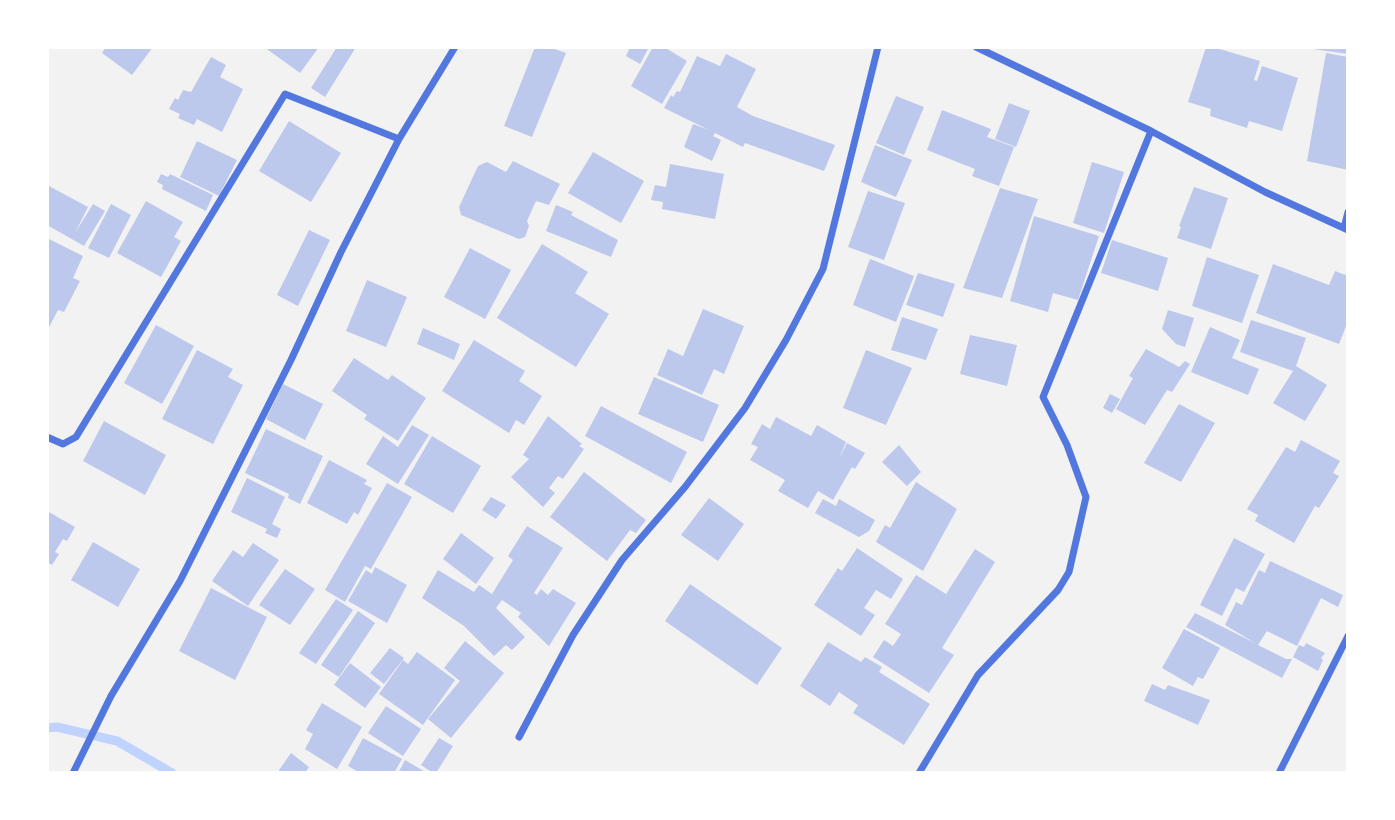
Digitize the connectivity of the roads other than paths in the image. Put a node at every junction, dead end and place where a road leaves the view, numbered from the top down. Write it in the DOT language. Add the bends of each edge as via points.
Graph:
graph roads {
  1 [pos="455,47"];
  2 [pos="878,47"];
  3 [pos="976,47"];
  4 [pos="1152,131"];
  5 [pos="400,139"];
  6 [pos="1348,212"];
  7 [pos="1346,229"];
  8 [pos="47,437"];
  9 [pos="1348,636"];
  10 [pos="519,737"];
  11 [pos="73,773"];
  12 [pos="919,773"];
  13 [pos="1279,773"];
  1 -- 5 [label="street"];
  2 -- 10 [label="street" via="823,268 786,340 745,408 622,561 573,635"];
  3 -- 4 [label="street"];
  4 -- 7 [label="street"];
  4 -- 12 [label="street" via="1043,397 1086,497 1069,572 1058,590 978,675"];
  5 -- 8 [label="street" via="285,94 76,437 63,444"];
  5 -- 11 [label="street" via="180,581 111,696"];
  6 -- 7 [label="street"];
  9 -- 13 [label="street"];
}
